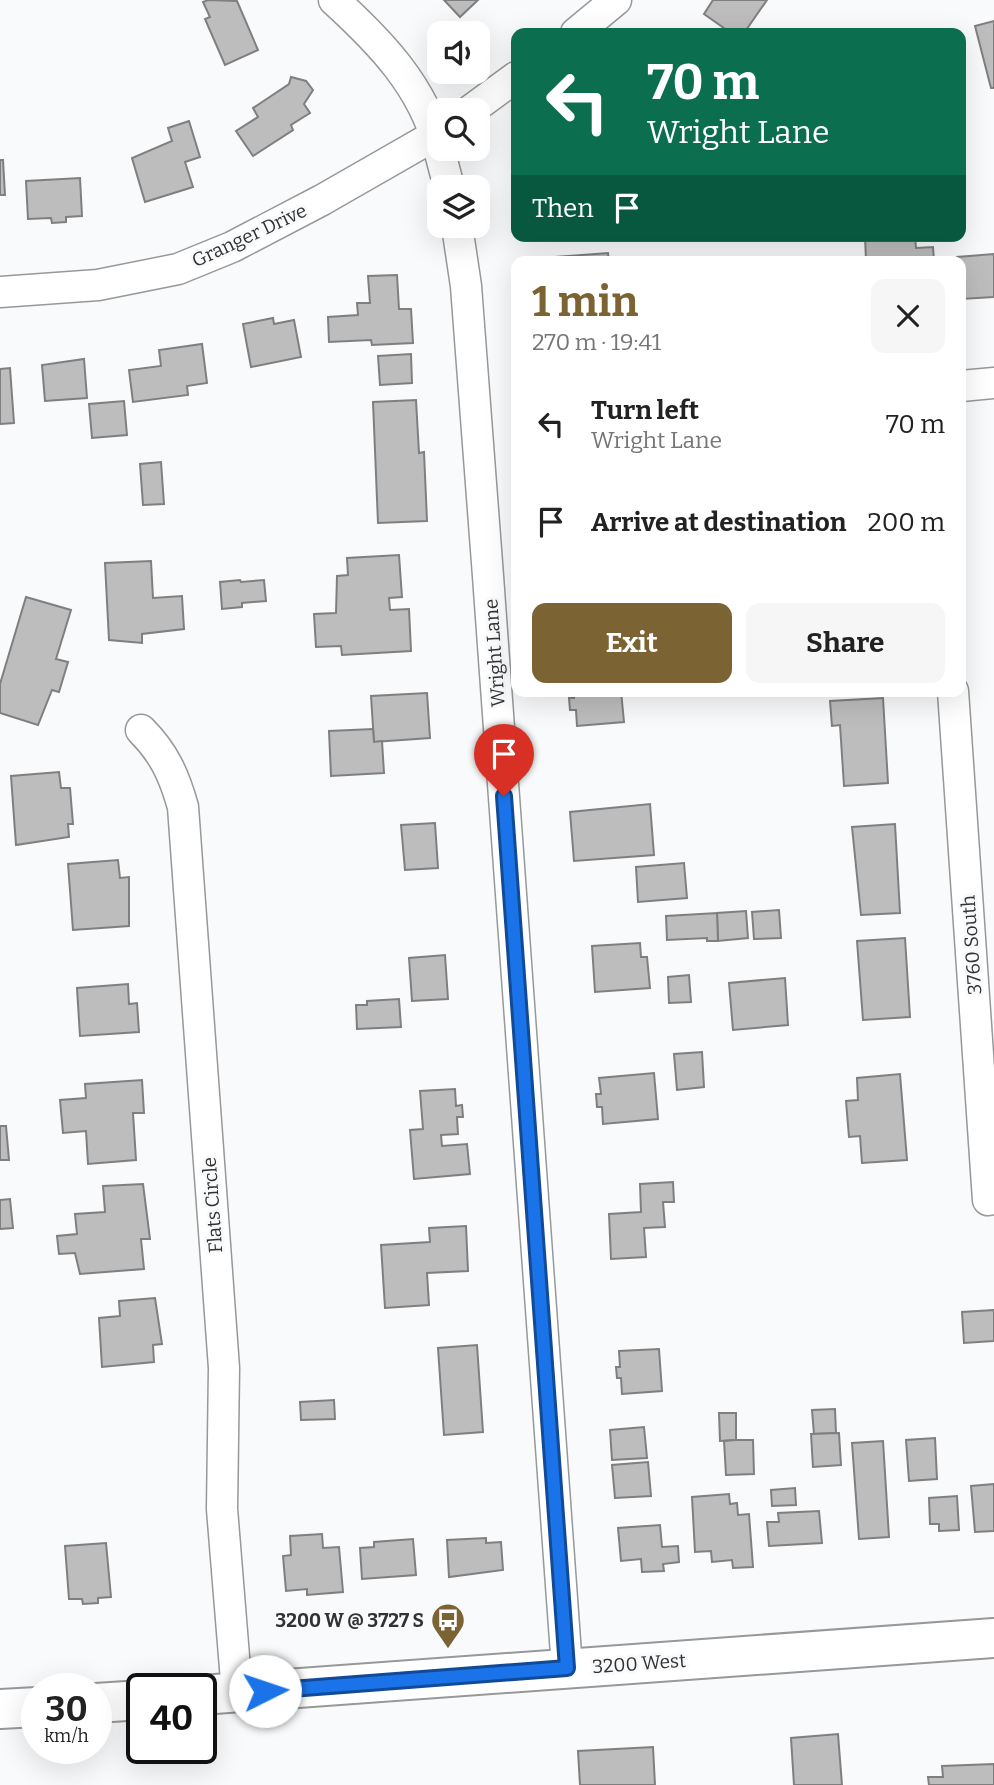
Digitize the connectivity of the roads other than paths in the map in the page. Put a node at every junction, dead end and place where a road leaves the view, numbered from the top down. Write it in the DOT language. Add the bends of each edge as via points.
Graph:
graph roads {
  1 [pos="334,0"];
  2 [pos="617,0"];
  3 [pos="582,28"];
  4 [pos="511,81"];
  5 [pos="487,98"];
  6 [pos="427,117"];
  7 [pos="427,147"];
  8 [pos="459,238"];
  9 [pos="0,292"];
  10 [pos="994,383"];
  11 [pos="966,386"];
  12 [pos="953,697"];
  13 [pos="141,730"];
  14 [pos="991,1199"];
  15 [pos="994,1637"];
  16 [pos="567,1668"];
  17 [pos="219,1694"];
  18 [pos="21,1708"];
  19 [pos="0,1710"];
  1 -- 6 [label="street" via="391,54"];
  2 -- 3 [label="street"];
  4 -- 5 [label="street"];
  7 -- 9 [label="street, Granger Drive" via="232,247 178,269 98,285"];
  8 -- 16 [label="street, Wright Lane" via="487,562"];
  10 -- 11 [label="street"];
  12 -- 14 [label="street, 3760 South"];
  13 -- 17 [label="street, Flats Circle" via="175,776 183,807 224,1368"];
  15 -- 16 [label="street, 3200 West"];
  16 -- 17 [label="street, 3200 West"];
  18 -- 19 [label="street"];
}
